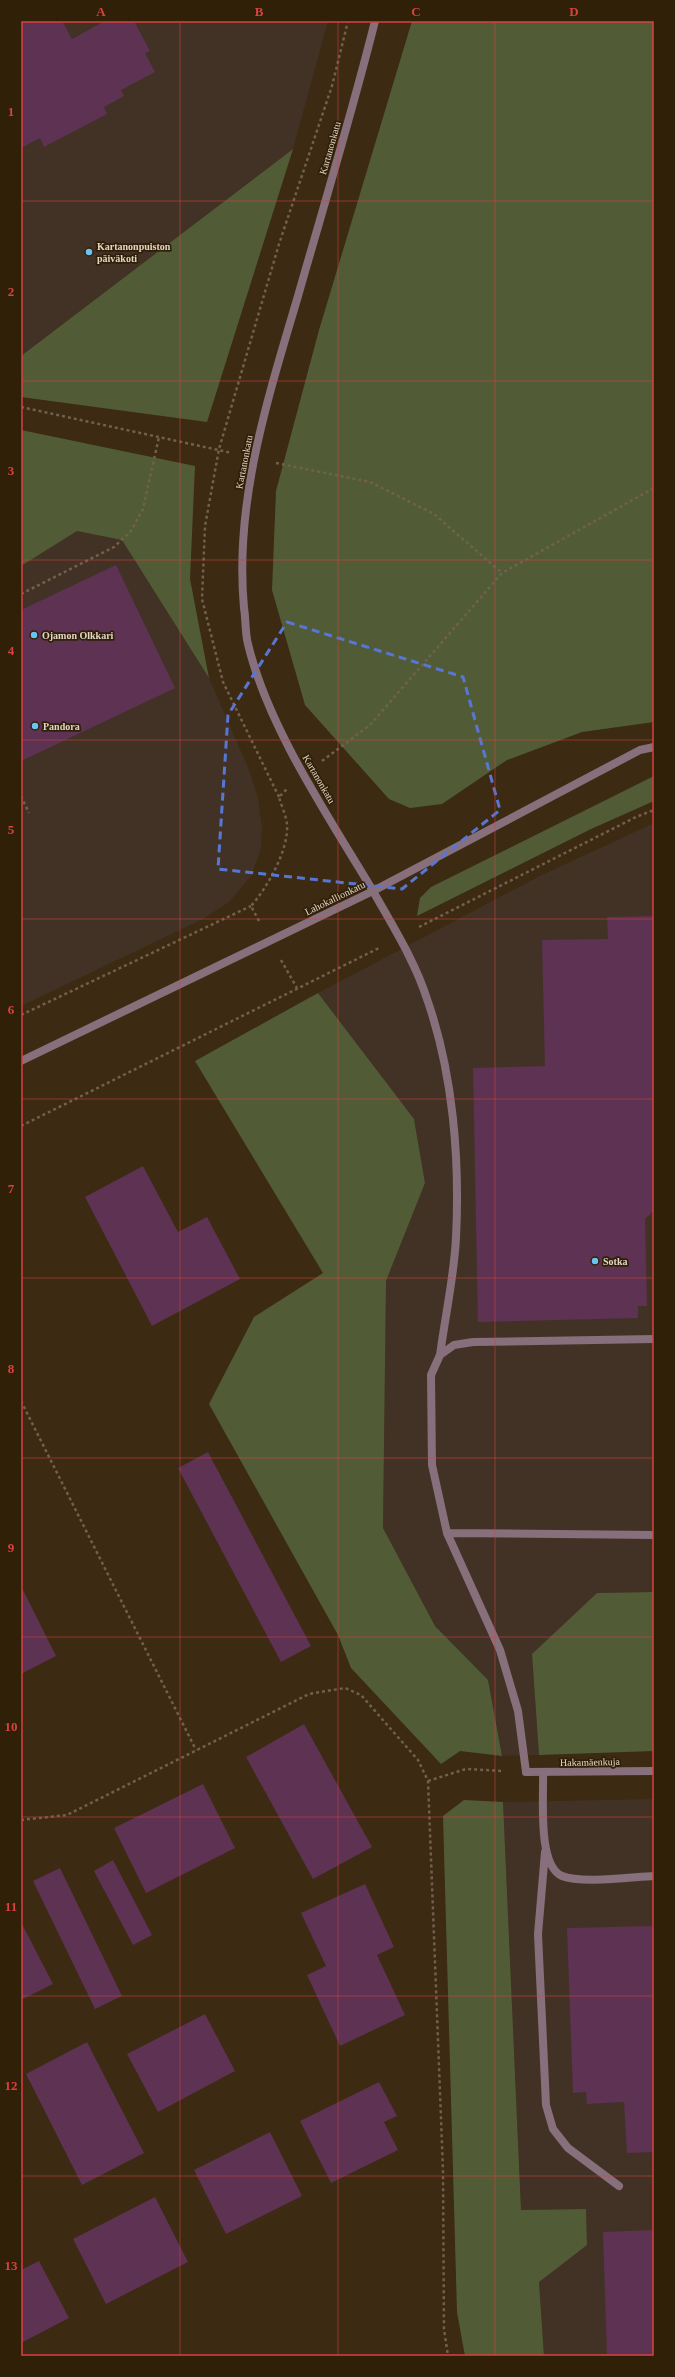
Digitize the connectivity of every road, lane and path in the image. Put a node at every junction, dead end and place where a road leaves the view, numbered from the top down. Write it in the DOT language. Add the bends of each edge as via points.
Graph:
graph roads {
  1 [pos="375,21"];
  2 [pos="158,437"];
  3 [pos="654,488"];
  4 [pos="21,594"];
  5 [pos="654,747"];
  6 [pos="304,774"];
  7 [pos="21,796"];
  8 [pos="654,810"];
  9 [pos="29,813"];
  10 [pos="373,891"];
  11 [pos="251,906"];
  12 [pos="399,937"];
  13 [pos="270,941"];
  14 [pos="298,988"];
  15 [pos="21,1015"];
  16 [pos="21,1061"];
  17 [pos="21,1126"];
  18 [pos="654,1339"];
  19 [pos="440,1355"];
  20 [pos="21,1401"];
  21 [pos="447,1533"];
  22 [pos="654,1535"];
  23 [pos="196,1750"];
  24 [pos="654,1771"];
  25 [pos="526,1772"];
  26 [pos="543,1772"];
  27 [pos="428,1781"];
  28 [pos="21,1820"];
  29 [pos="545,1852"];
  30 [pos="654,1876"];
  31 [pos="619,2186"];
  32 [pos="448,2356"];
  1 -- 6 [label="street, Kartanonkatu" via="274,378 254,458 243,521 242,582 248,644 271,711"];
  2 -- 4 [label="path" via="143,509 131,532 114,547"];
  3 -- 6 [label="path" via="502,573 370,725"];
  5 -- 10 [label="street, Lahokallionkatu" via="640,750"];
  6 -- 10 [label="street, Kartanonkatu"];
  6 -- 11 [label="path" via="279,797 287,825 281,855 266,888"];
  7 -- 9 [label="path"];
  8 -- 12 [label="path"];
  10 -- 12 [label="street, Kartanonkatu"];
  10 -- 13 [label="street, Lahokallionkatu"];
  11 -- 13 [label="path"];
  11 -- 15 [label="path"];
  12 -- 14 [label="path"];
  12 -- 19 [label="street, Kartanonkatu" via="427,997 442,1048 454,1129 456,1239"];
  13 -- 14 [label="path"];
  13 -- 16 [label="street, Lahokallionkatu"];
  14 -- 17 [label="path"];
  18 -- 19 [label="street" via="473,1342 454,1345"];
  19 -- 21 [label="street, Kartanonkatu" via="431,1375 432,1465"];
  20 -- 23 [label="path"];
  21 -- 22 [label="street"];
  21 -- 25 [label="street, Kartanonkatu" via="500,1650 518,1711"];
  23 -- 27 [label="path" via="309,1694 345,1688 361,1695 418,1760"];
  23 -- 28 [label="path" via="67,1815"];
  24 -- 26 [label="street, Hakamäenkuja"];
  25 -- 26 [label="street, Hakamäenkuja"];
  25 -- 27 [label="path" via="466,1769"];
  26 -- 29 [label="street"];
  27 -- 32 [label="path" via="443,2170 444,2329"];
  29 -- 30 [label="street" via="552,1867 562,1876 579,1880"];
  29 -- 31 [label="street" via="538,1934 546,2106 553,2129 568,2148"];
}
